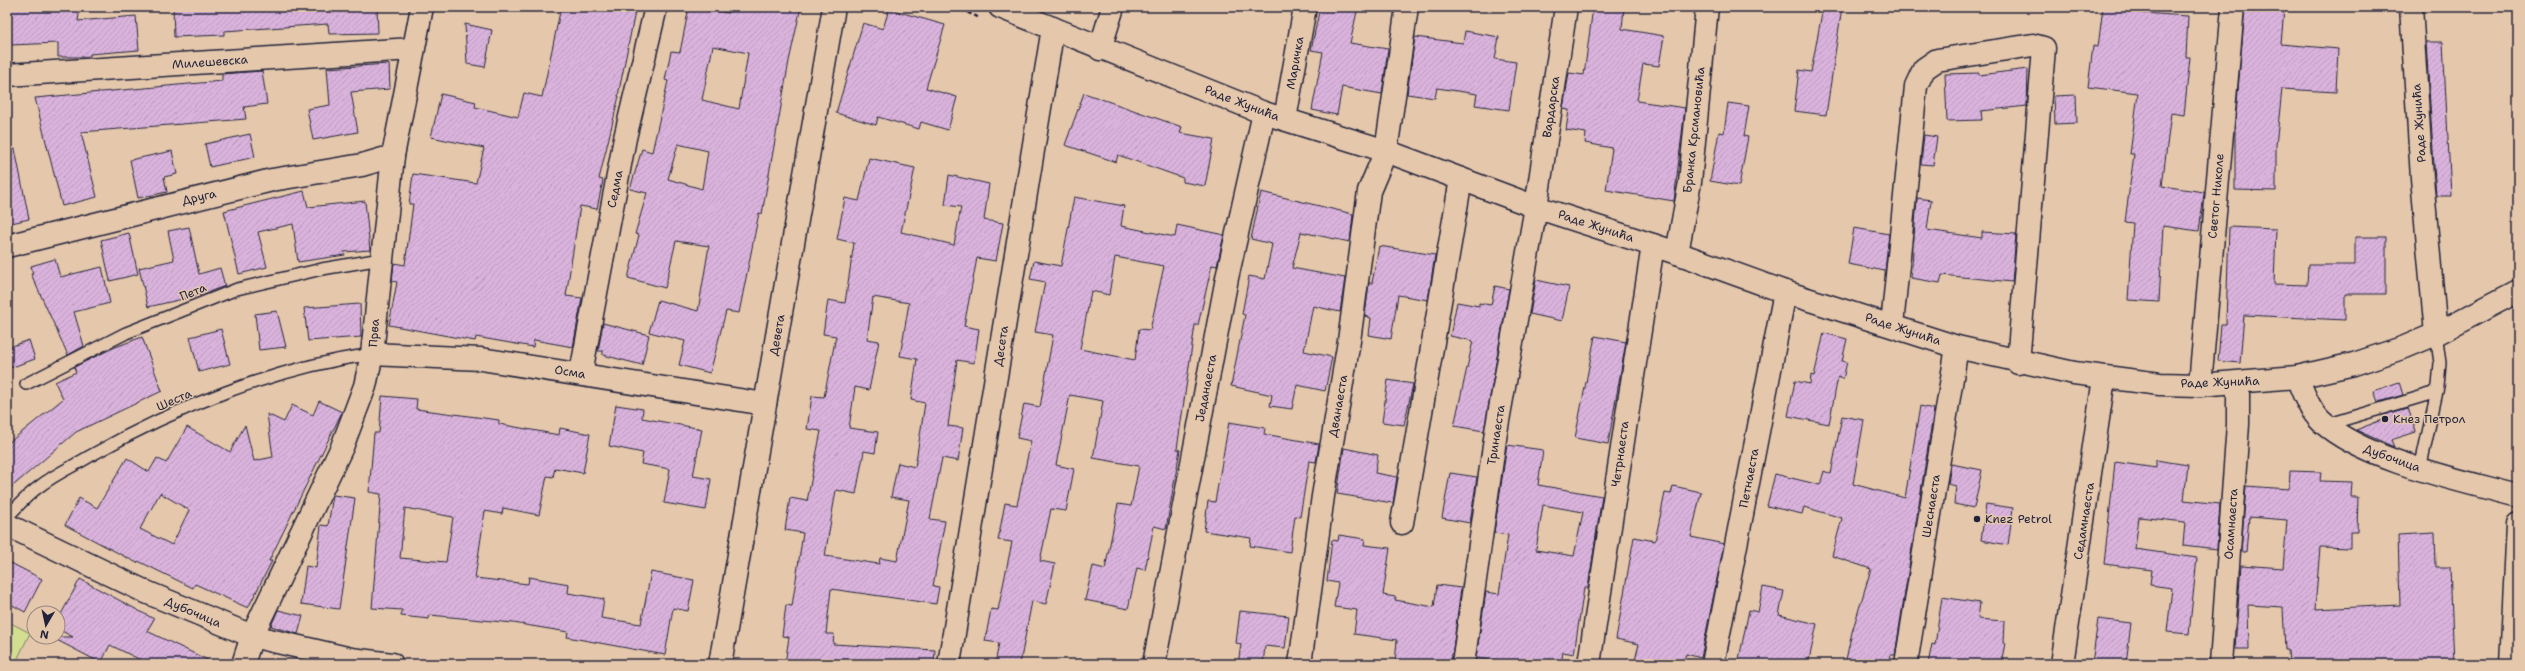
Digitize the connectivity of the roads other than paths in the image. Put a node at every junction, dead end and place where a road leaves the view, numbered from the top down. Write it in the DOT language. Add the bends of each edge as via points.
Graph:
graph roads {
  1 [pos="422,7"];
  2 [pos="656,7"];
  3 [pos="834,7"];
  4 [pos="1000,7"];
  5 [pos="1113,7"];
  6 [pos="1305,7"];
  7 [pos="1407,7"];
  8 [pos="1566,7"];
  9 [pos="1707,7"];
  10 [pos="2233,7"];
  11 [pos="2411,7"];
  12 [pos="1053,28"];
  13 [pos="1100,49"];
  14 [pos="412,50"];
  15 [pos="7,75"];
  16 [pos="1264,113"];
  17 [pos="1285,119"];
  18 [pos="1386,151"];
  19 [pos="393,156"];
  20 [pos="1461,179"];
  21 [pos="1536,207"];
  22 [pos="1653,245"];
  23 [pos="7,246"];
  24 [pos="1677,253"];
  25 [pos="381,259"];
  26 [pos="2518,291"];
  27 [pos="1785,292"];
  28 [pos="1892,325"];
  29 [pos="2436,334"];
  30 [pos="1957,348"];
  31 [pos="372,354"];
  32 [pos="2018,363"];
  33 [pos="581,373"];
  34 [pos="2297,377"];
  35 [pos="2104,378"];
  36 [pos="2238,383"];
  37 [pos="26,384"];
  38 [pos="2200,385"];
  39 [pos="2437,392"];
  40 [pos="765,404"];
  41 [pos="2326,425"];
  42 [pos="2420,469"];
  43 [pos="2518,496"];
  44 [pos="7,516"];
  45 [pos="1402,523"];
  46 [pos="2518,524"];
  47 [pos="7,525"];
  48 [pos="252,636"];
  49 [pos="350,662"];
  50 [pos="243,664"];
  51 [pos="392,664"];
  52 [pos="720,664"];
  53 [pos="949,664"];
  54 [pos="1154,664"];
  55 [pos="1300,664"];
  56 [pos="1463,664"];
  57 [pos="1589,664"];
  58 [pos="1713,664"];
  59 [pos="1906,664"];
  60 [pos="2062,664"];
  61 [pos="2221,664"];
  62 [pos="2511,664"];
  1 -- 14 [label="street, Прва"];
  2 -- 33 [label="street, Седма" via="625,138"];
  3 -- 40 [label="street, Девета"];
  4 -- 12 [label="street, Раде Жунића"];
  5 -- 13 [label="street"];
  6 -- 17 [label="street, Маричка"];
  7 -- 18 [label="street"];
  8 -- 21 [label="street, Вардарска"];
  9 -- 24 [label="street, Бранка Крсмановића" via="1690,182"];
  10 -- 38 [label="street, Светог Николе"];
  11 -- 29 [label="street, Раде Жунића" via="2422,178"];
  12 -- 13 [label="street, Раде Жунића"];
  12 -- 53 [label="street, Десета"];
  13 -- 16 [label="street, Раде Жунића"];
  14 -- 15 [label="street, Милешевска"];
  14 -- 19 [label="street, Прва"];
  16 -- 17 [label="street, Раде Жунића"];
  16 -- 54 [label="street, Једанаеста" via="1227,278"];
  17 -- 18 [label="street, Раде Жунића"];
  18 -- 20 [label="street, Раде Жунића"];
  18 -- 55 [label="street, Дванаеста" via="1369,191"];
  19 -- 23 [label="street, Друга" via="362,165 272,180"];
  19 -- 25 [label="street, Прва"];
  20 -- 21 [label="street, Раде Жунића"];
  20 -- 45 [label="street"];
  21 -- 22 [label="street, Раде Жунића"];
  21 -- 56 [label="street, Тринаеста" via="1496,432"];
  22 -- 24 [label="street, Раде Жунића"];
  22 -- 57 [label="street, Четрнаеста"];
  24 -- 27 [label="street, Раде Жунића"];
  25 -- 31 [label="street, Прва"];
  25 -- 37 [label="lane, Пета" via="322,269 237,289 126,332"];
  26 -- 29 [label="street, Раде Жунића"];
  27 -- 28 [label="street, Раде Жунића"];
  27 -- 58 [label="street, Петнаеста"];
  28 -- 30 [label="street, Раде Жунића"];
  28 -- 32 [label="street" via="1916,86 1924,69 1937,60 2033,45 2044,48"];
  29 -- 34 [label="street, Раде Жунића" via="2354,364"];
  29 -- 39 [label="lane" via="2440,362"];
  30 -- 32 [label="street, Раде Жунића"];
  30 -- 59 [label="street, Шеснаеста"];
  31 -- 33 [label="street, Осма" via="481,359"];
  31 -- 44 [label="lane, Шеста" via="335,359 239,388 191,406 123,437 40,485"];
  31 -- 48 [label="street, Прва" via="365,386 342,447"];
  32 -- 35 [label="street, Раде Жунића"];
  33 -- 40 [label="street, Осма"];
  34 -- 36 [label="street, Раде Жунића"];
  34 -- 41 [label="street, Дубочица" via="2308,404"];
  35 -- 38 [label="street, Раде Жунића"];
  35 -- 60 [label="street, Седамнаеста"];
  36 -- 38 [label="street, Раде Жунића"];
  36 -- 61 [label="street, Осамнаеста" via="2238,424"];
  39 -- 41 [label="lane"];
  39 -- 42 [label="lane"];
  40 -- 52 [label="street, Девета"];
  41 -- 42 [label="street, Дубочица" via="2352,443"];
  42 -- 43 [label="street, Дубочица"];
  46 -- 62 [label="street"];
  47 -- 48 [label="street, Дубочица" via="146,592"];
  48 -- 49 [label="street, Дубочица"];
  48 -- 50 [label="street, Прва"];
  49 -- 51 [label="street, Дубочица"];
}
